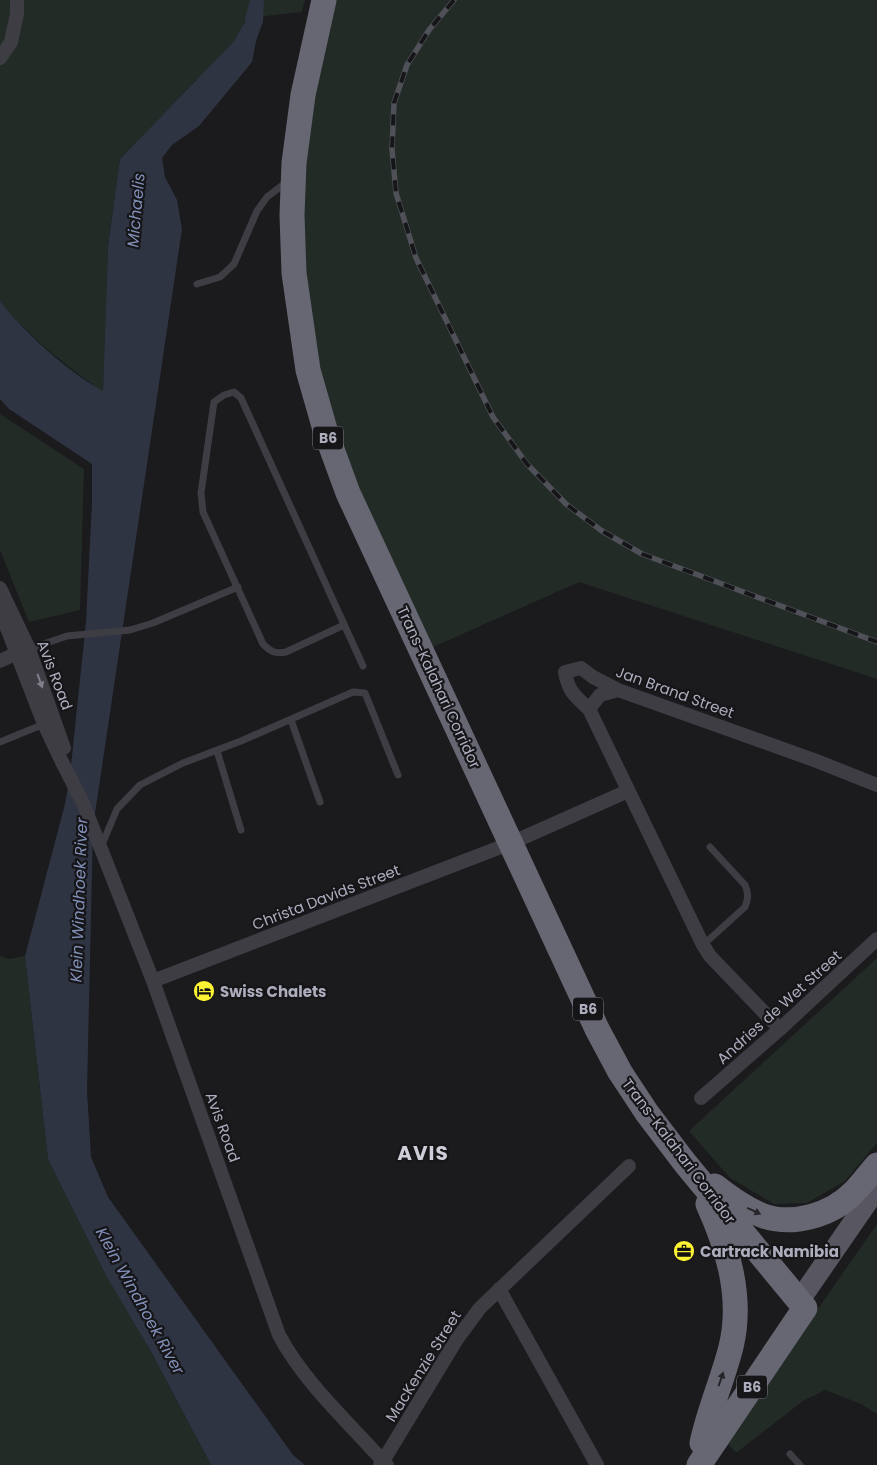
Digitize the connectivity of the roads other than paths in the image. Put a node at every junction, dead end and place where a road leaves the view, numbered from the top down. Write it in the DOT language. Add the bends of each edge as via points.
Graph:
graph roads {
  1 [pos="17,0"];
  2 [pos="324,0"];
  3 [pos="0,58"];
  4 [pos="294,176"];
  5 [pos="197,284"];
  6 [pos="238,587"];
  7 [pos="0,588"];
  8 [pos="0,610"];
  9 [pos="344,625"];
  10 [pos="23,651"];
  11 [pos="0,661"];
  12 [pos="363,666"];
  13 [pos="618,690"];
  14 [pos="589,710"];
  15 [pos="291,720"];
  16 [pos="44,724"];
  17 [pos="0,742"];
  18 [pos="217,750"];
  19 [pos="70,775"];
  20 [pos="398,775"];
  21 [pos="877,785"];
  22 [pos="628,791"];
  23 [pos="320,802"];
  24 [pos="241,830"];
  25 [pos="511,844"];
  26 [pos="101,847"];
  27 [pos="710,847"];
  28 [pos="877,939"];
  29 [pos="703,945"];
  30 [pos="153,981"];
  31 [pos="780,1029"];
  32 [pos="701,1098"];
  33 [pos="685,1164"];
  34 [pos="877,1165"];
  35 [pos="630,1166"];
  36 [pos="877,1188"];
  37 [pos="877,1207"];
  38 [pos="499,1289"];
  39 [pos="802,1305"];
  40 [pos="700,1454"];
  41 [pos="790,1454"];
  42 [pos="383,1464"];
  43 [pos="597,1465"];
  44 [pos="689,1465"];
  45 [pos="800,1465"];
  1 -- 3 [label="street" via="11,42"];
  2 -- 4 [label="highway, Trans-Kalahari Corridor / B6" via="303,95"];
  4 -- 5 [label="lane" via="267,197 257,211 234,264 220,276"];
  4 -- 25 [label="highway, Trans-Kalahari Corridor / B6" via="294,274 308,370 326,433 348,493"];
  6 -- 9 [label="lane" via="263,644 271,652 286,652"];
  6 -- 9 [label="lane" via="207,522 200,493 214,402 234,392 241,398"];
  6 -- 10 [label="lane" via="130,630 67,636"];
  7 -- 10 [label="street, Avis Road"];
  8 -- 10 [label="street, Avis Road"];
  9 -- 12 [label="lane"];
  10 -- 11 [label="street"];
  10 -- 16 [label="street, Avis Road"];
  10 -- 19 [label="street, Avis Road, one-way" via="69,760"];
  13 -- 14 [label="street" via="600,695"];
  13 -- 14 [label="street, Jan Brand Street" via="581,668 565,672 567,685"];
  13 -- 21 [label="street, Jan Brand Street"];
  14 -- 22 [label="street, Jan Brand Street"];
  15 -- 18 [label="lane"];
  15 -- 20 [label="lane" via="353,692 365,693"];
  15 -- 23 [label="lane"];
  16 -- 17 [label="lane"];
  16 -- 19 [label="street, Avis Road"];
  18 -- 24 [label="lane"];
  18 -- 26 [label="lane" via="140,785 117,809"];
  19 -- 26 [label="street, Avis Road"];
  22 -- 25 [label="street"];
  22 -- 29 [label="street, Jan Brand Street"];
  25 -- 30 [label="street, Christa Davids Street"];
  25 -- 33 [label="highway, Trans-Kalahari Corridor / B6" via="620,1072"];
  26 -- 30 [label="street, Avis Road"];
  27 -- 29 [label="lane" via="745,885 748,899 745,907"];
  28 -- 31 [label="street, Andries de Wet Street"];
  29 -- 31 [label="street, Jan Brand Street"];
  30 -- 42 [label="street, Avis Road" via="279,1335 302,1371"];
  31 -- 32 [label="street, Andries de Wet Street"];
  33 -- 34 [label="highway, one-way" via="745,1207 762,1215 783,1219 801,1219 838,1205 854,1193"];
  33 -- 39 [label="highway, Trans-Kalahari Corridor / B6"];
  40 -- 33 [label="highway, B6, one-way" via="708,1416 732,1346 735,1294 721,1232"];
  35 -- 38 [label="street, MacKenzie Street"];
  36 -- 39 [label="main road"];
  37 -- 39 [label="main road"];
  38 -- 42 [label="street, MacKenzie Street" via="457,1339"];
  38 -- 43 [label="street"];
  39 -- 40 [label="highway, B6"];
  40 -- 44 [label="highway, B6"];
  41 -- 45 [label="lane"];
}
